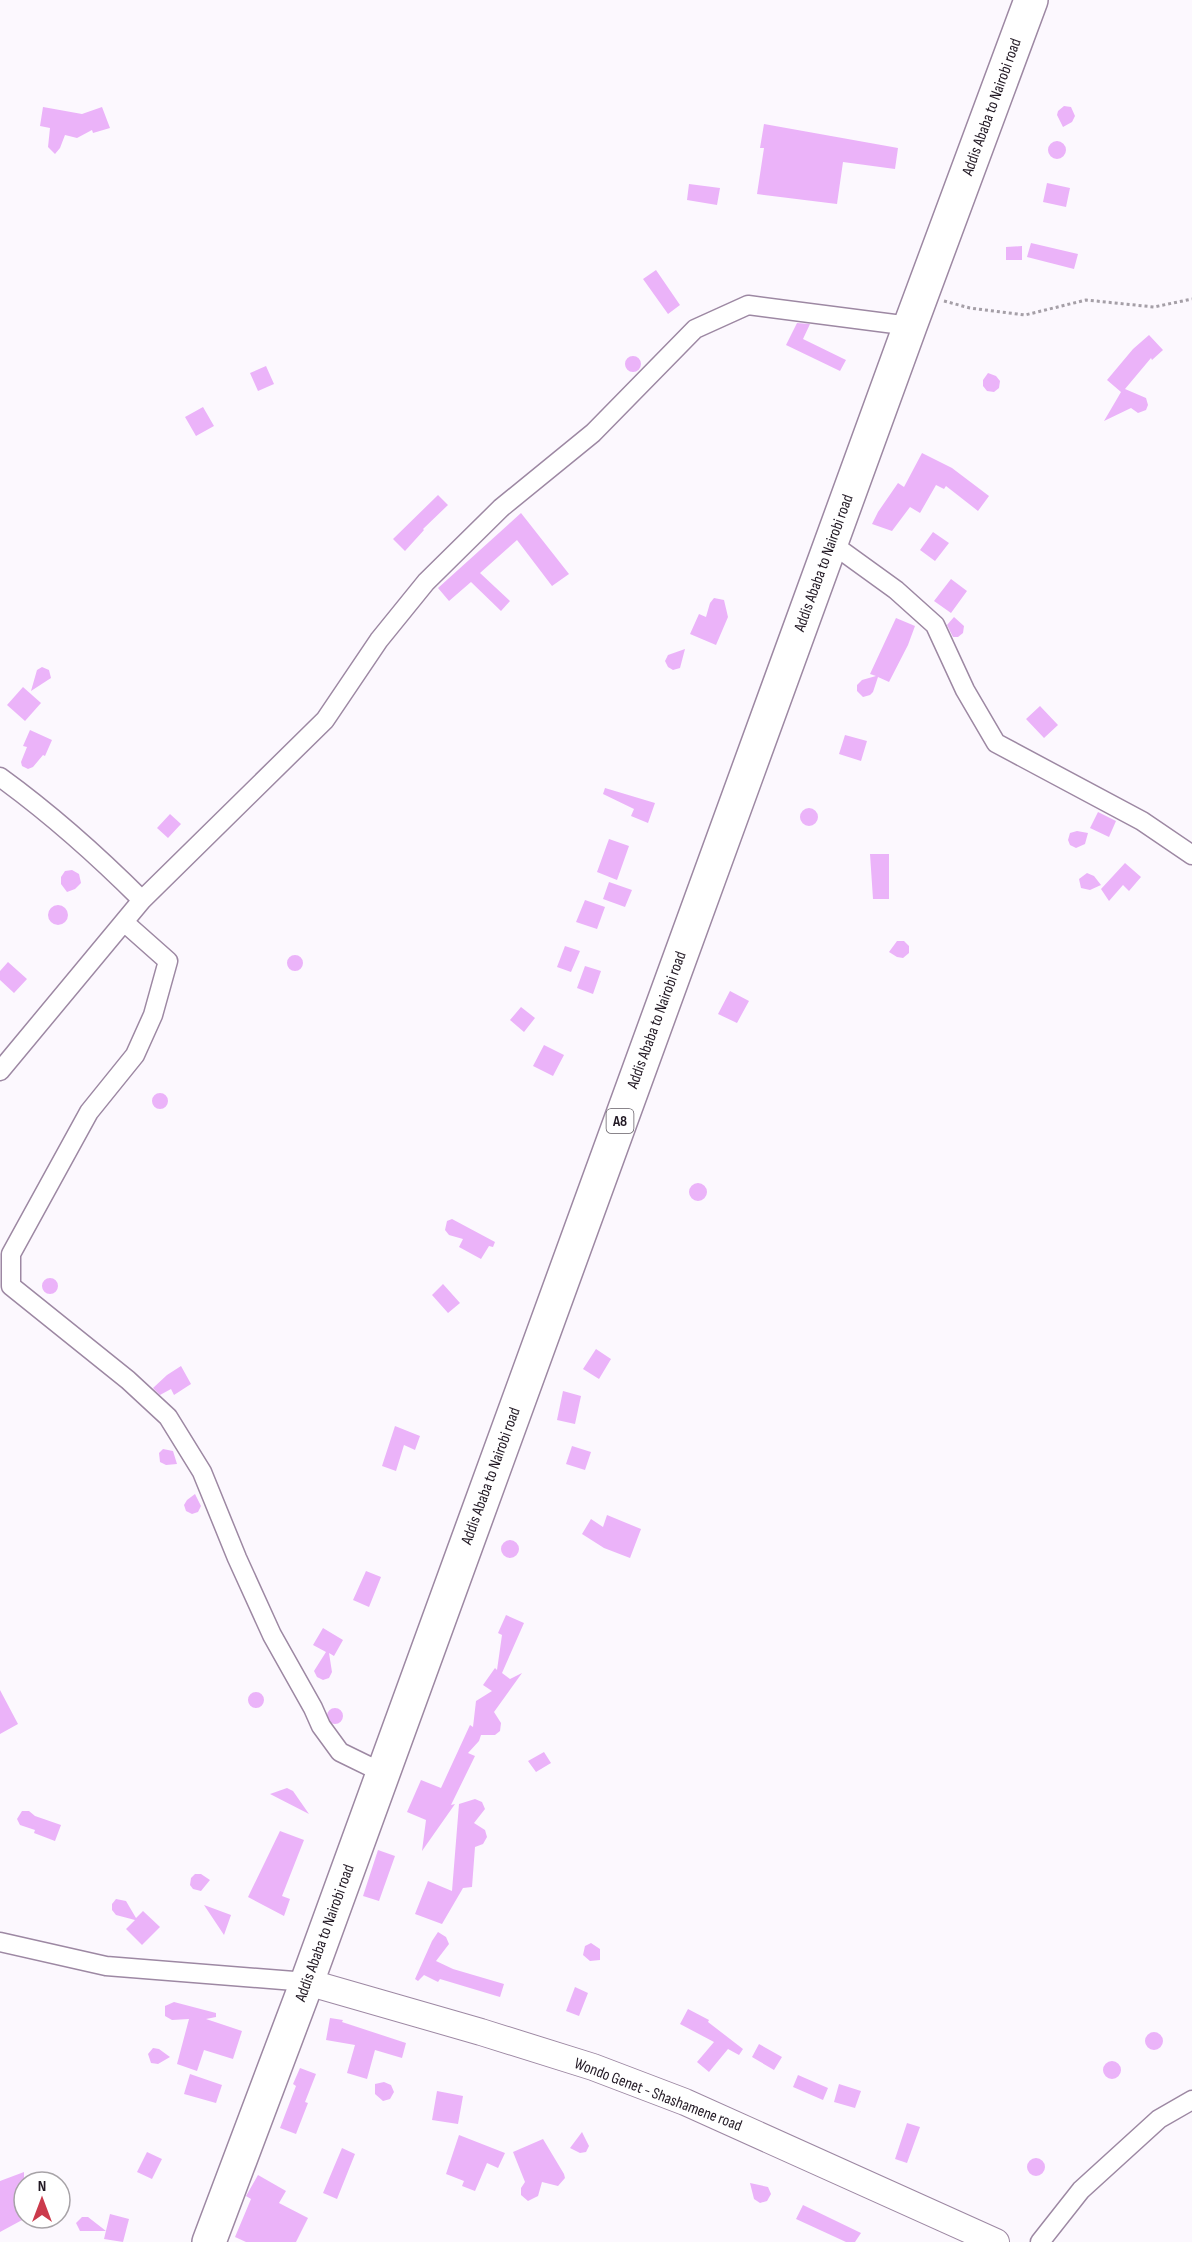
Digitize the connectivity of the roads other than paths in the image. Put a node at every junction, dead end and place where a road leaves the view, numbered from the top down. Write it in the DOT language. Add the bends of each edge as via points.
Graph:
graph roads {
  1 [pos="1031,0"];
  2 [pos="910,326"];
  3 [pos="831,543"];
  4 [pos="0,777"];
  5 [pos="1192,855"];
  6 [pos="142,900"];
  7 [pos="124,922"];
  8 [pos="0,1071"];
  9 [pos="383,1773"];
  10 [pos="0,1942"];
  11 [pos="307,1982"];
  12 [pos="1192,2100"];
  13 [pos="209,2242"];
  14 [pos="996,2242"];
  15 [pos="1040,2242"];
  1 -- 2 [label="highway, Addis Ababa to Nairobi road / A8"];
  2 -- 3 [label="highway, Addis Ababa to Nairobi road / A8"];
  2 -- 6 [label="street" via="748,304 695,328 593,433 501,508 426,582 325,720"];
  3 -- 5 [label="street" via="896,590 935,625 965,690 996,743 1142,821"];
  3 -- 9 [label="highway, Addis Ababa to Nairobi road / A8"];
  4 -- 6 [label="street" via="97,855"];
  6 -- 7 [label="street"];
  7 -- 8 [label="street"];
  7 -- 9 [label="street" via="168,961 153,1015 135,1055 89,1112 11,1254 11,1286 128,1380 168,1418 202,1472 272,1635 321,1726 340,1752"];
  9 -- 11 [label="highway, Addis Ababa to Nairobi road / A8"];
  10 -- 11 [label="street" via="106,1966"];
  11 -- 13 [label="highway, Addis Ababa to Nairobi road / A8"];
  11 -- 14 [label="main road, Wondo Genet - Shashamene road" via="582,2064 685,2102"];
  12 -- 15 [label="street" via="1159,2120 1081,2190"];
}
